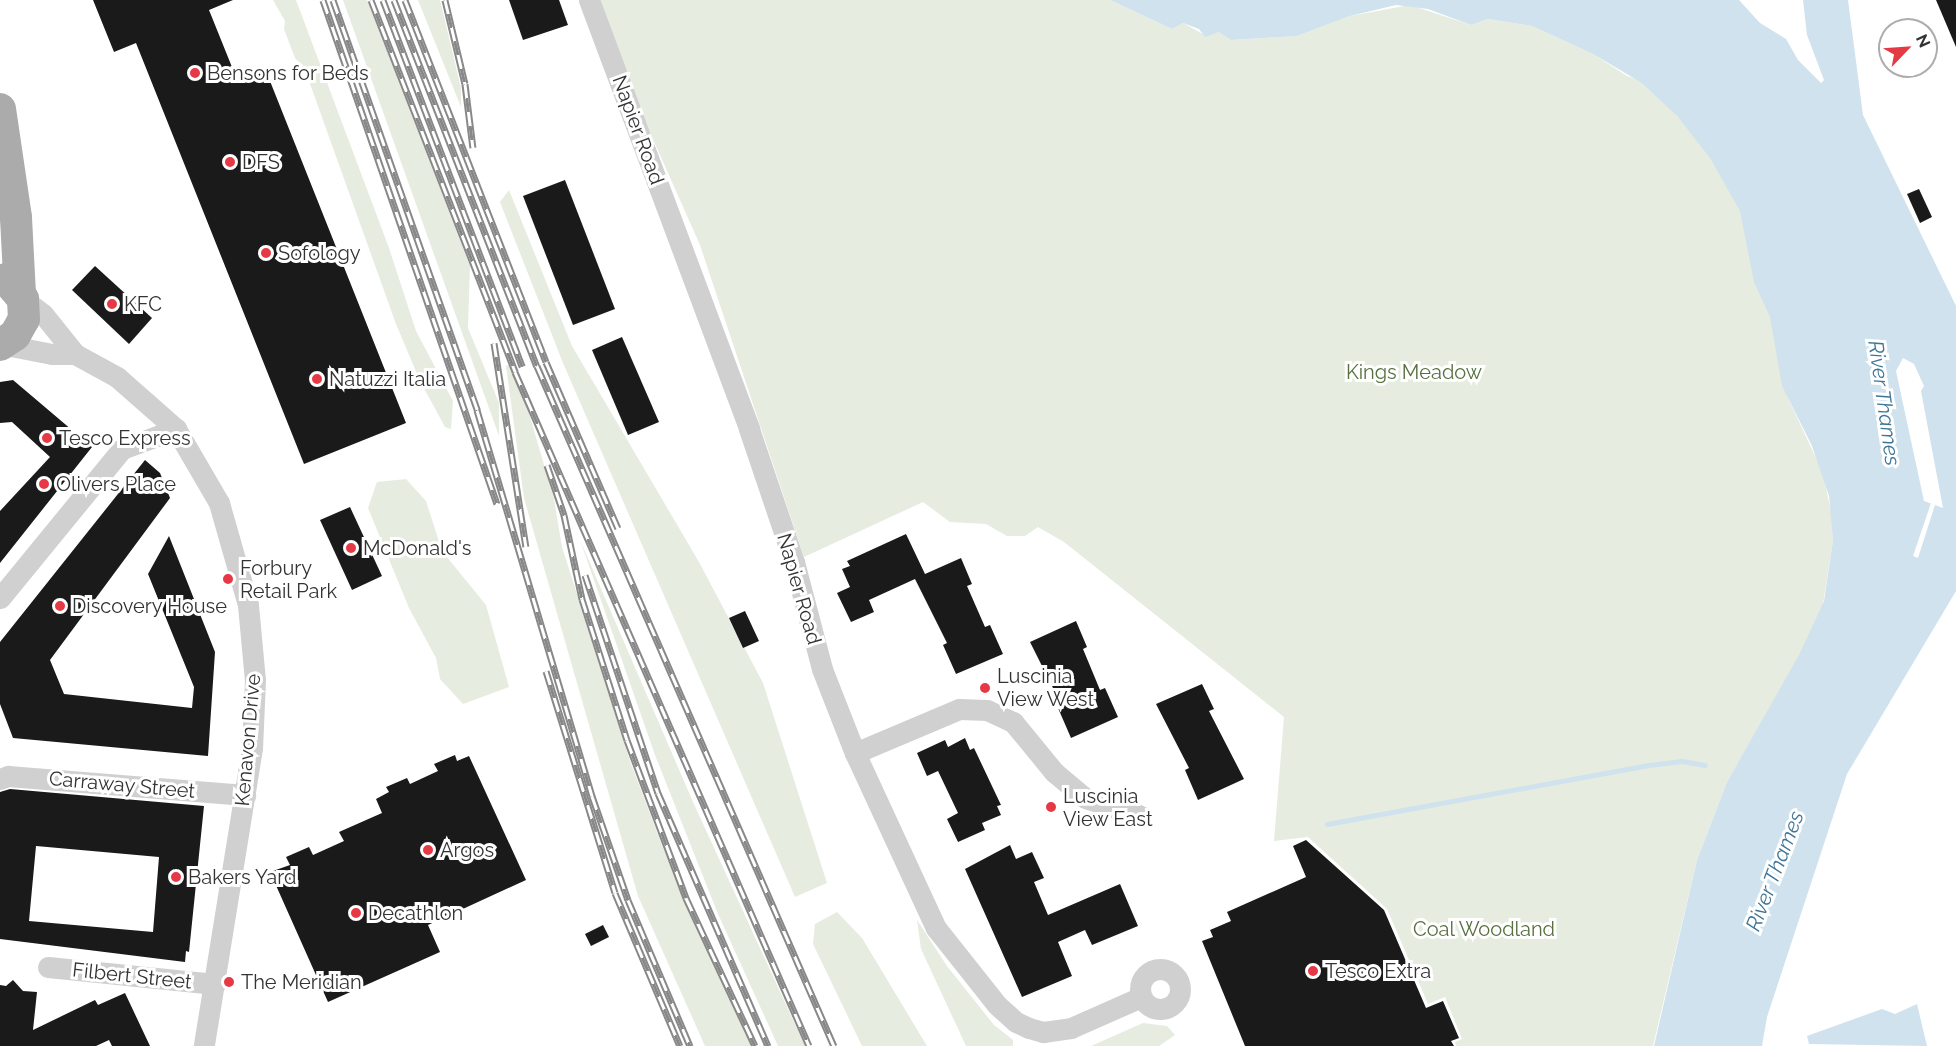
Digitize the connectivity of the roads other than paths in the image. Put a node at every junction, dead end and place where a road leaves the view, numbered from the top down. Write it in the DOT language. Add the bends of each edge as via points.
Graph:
graph roads {
  1 [pos="589,0"];
  2 [pos="0,109"];
  3 [pos="14,290"];
  4 [pos="1,344"];
  5 [pos="75,354"];
  6 [pos="176,429"];
  7 [pos="0,598"];
  8 [pos="855,753"];
  9 [pos="0,779"];
  10 [pos="245,795"];
  11 [pos="1139,815"];
  12 [pos="48,968"];
  13 [pos="215,984"];
  14 [pos="1141,997"];
  15 [pos="204,1046"];
  1 -- 8 [label="street, Napier Road" via="749,429 794,562 822,669"];
  2 -- 3 [label="main road" via="16,218"];
  3 -- 4 [label="main road" via="20,329"];
  3 -- 5 [label="street, Kenavon Drive" via="50,321"];
  4 -- 5 [label="street, Kenavon Drive"];
  5 -- 6 [label="street, Kenavon Drive" via="117,377"];
  6 -- 7 [label="street" via="122,449"];
  6 -- 10 [label="street, Kenavon Drive" via="219,503 248,605 255,680"];
  8 -- 11 [label="street" via="949,713 987,710 1013,722 1054,772 1085,798"];
  8 -- 14 [label="street, Napier Road" via="936,928 977,983 1016,1022 1043,1032 1057,1031 1082,1025"];
  9 -- 10 [label="street, Carraway Street" via="8,776"];
  10 -- 13 [label="street, Kenavon Drive"];
  12 -- 13 [label="street, Filbert Street"];
  13 -- 15 [label="street, Kenavon Drive"];
}
